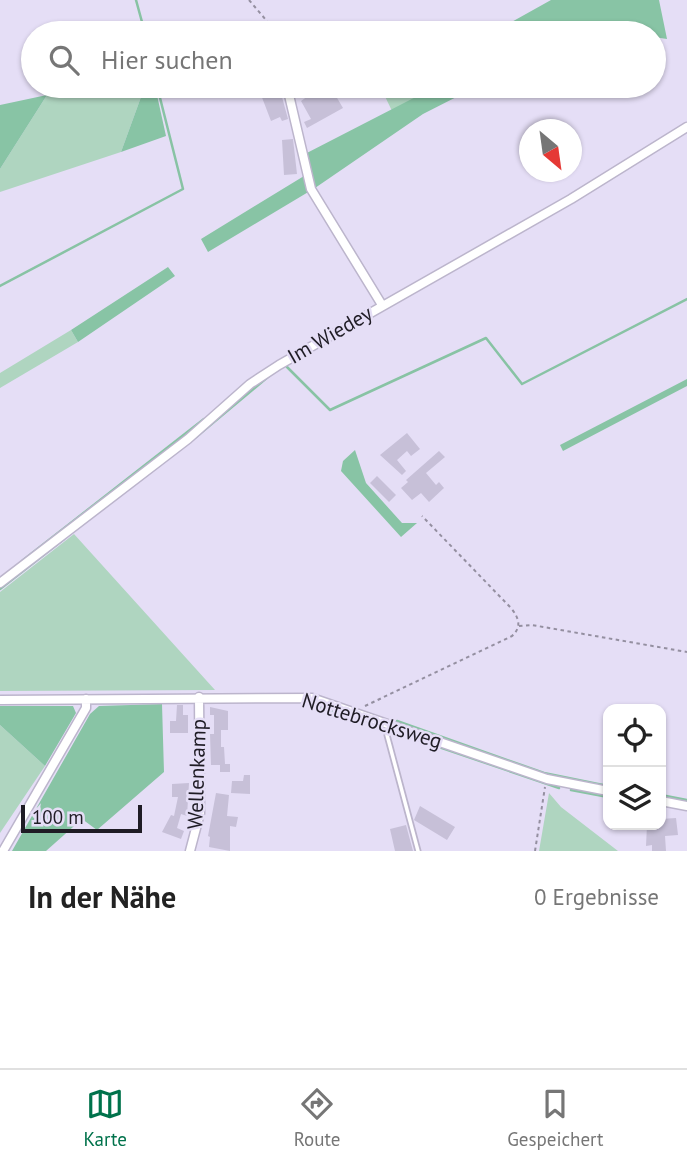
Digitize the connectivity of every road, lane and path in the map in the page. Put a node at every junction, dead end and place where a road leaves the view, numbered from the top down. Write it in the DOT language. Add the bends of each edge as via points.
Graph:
graph roads {
  1 [pos="249,0"];
  2 [pos="267,21"];
  3 [pos="290,98"];
  4 [pos="687,127"];
  5 [pos="382,305"];
  6 [pos="422,516"];
  7 [pos="0,583"];
  8 [pos="519,626"];
  9 [pos="687,652"];
  10 [pos="199,696"];
  11 [pos="0,699"];
  12 [pos="86,699"];
  13 [pos="361,714"];
  14 [pos="390,724"];
  15 [pos="547,779"];
  16 [pos="603,790"];
  17 [pos="666,802"];
  18 [pos="687,806"];
  19 [pos="3,851"];
  20 [pos="190,851"];
  21 [pos="418,851"];
  22 [pos="535,851"];
  1 -- 2 [label="path"];
  3 -- 5 [label="street" via="311,189"];
  4 -- 5 [label="street, Im Wiedey" via="571,199"];
  5 -- 7 [label="street, Im Wiedey" via="250,384 188,439"];
  6 -- 8 [label="path" via="511,608"];
  8 -- 9 [label="path"];
  8 -- 13 [label="path" via="512,636 382,696 366,705"];
  10 -- 12 [label="street, Nottebrocksweg"];
  10 -- 13 [label="street, Nottebrocksweg" via="299,696"];
  10 -- 20 [label="street, Wellenkamp" via="200,813"];
  11 -- 12 [label="street, Nottebrocksweg"];
  12 -- 19 [label="street" via="86,708"];
  13 -- 14 [label="street, Nottebrocksweg"];
  14 -- 15 [label="street, Nottebrocksweg"];
  14 -- 21 [label="lane" via="387,735"];
  15 -- 16 [label="street, Nottebrocksweg"];
  15 -- 22 [label="path"];
  17 -- 18 [label="street"];
}
